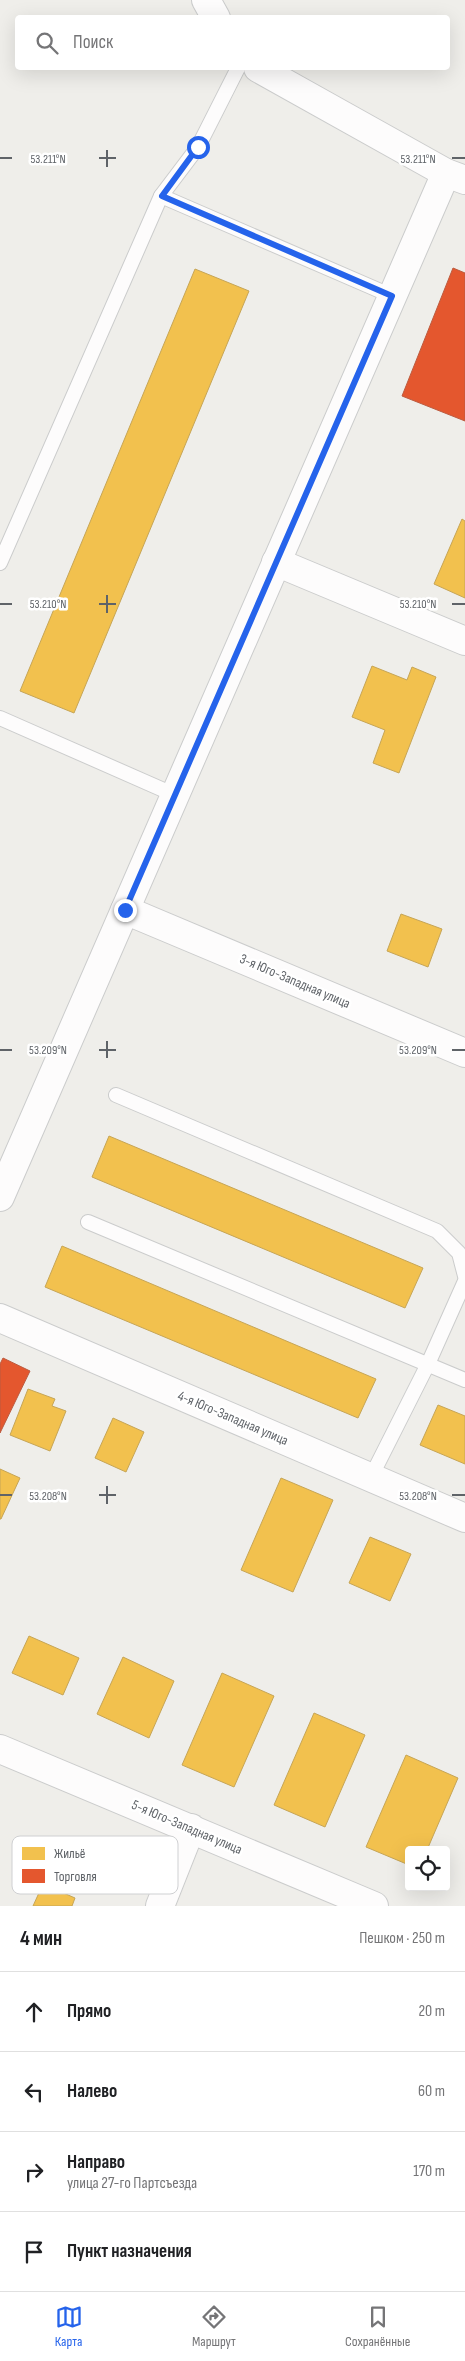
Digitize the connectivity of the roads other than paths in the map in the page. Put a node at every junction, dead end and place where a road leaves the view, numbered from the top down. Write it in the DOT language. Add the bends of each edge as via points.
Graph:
graph roads {
  1 [pos="206,0"];
  2 [pos="214,15"];
  3 [pos="237,70"];
  4 [pos="262,70"];
  5 [pos="455,177"];
  6 [pos="162,196"];
  7 [pos="392,296"];
  8 [pos="276,562"];
  9 [pos="0,564"];
  10 [pos="465,641"];
  11 [pos="0,718"];
  12 [pos="175,795"];
  13 [pos="125,910"];
  14 [pos="465,1053"];
  15 [pos="116,1096"];
  16 [pos="0,1197"];
  17 [pos="88,1222"];
  18 [pos="465,1276"];
  19 [pos="465,1281"];
  20 [pos="0,1318"];
  21 [pos="428,1364"];
  22 [pos="465,1380"];
  23 [pos="371,1477"];
  24 [pos="465,1518"];
  25 [pos="0,1749"];
  26 [pos="191,1828"];
  27 [pos="178,1861"];
  28 [pos="165,1894"];
  29 [pos="160,1906"];
  30 [pos="374,1906"];
  1 -- 2 [label="street"];
  3 -- 6 [label="lane" via="198,147"];
  4 -- 5 [label="street"];
  5 -- 7 [label="street"];
  6 -- 7 [label="lane"];
  6 -- 9 [label="lane"];
  7 -- 8 [label="street"];
  8 -- 10 [label="street"];
  8 -- 12 [label="street"];
  11 -- 12 [label="lane"];
  12 -- 13 [label="street"];
  13 -- 14 [label="street, 3-я Юго-Западная улица"];
  13 -- 16 [label="street"];
  15 -- 18 [label="lane" via="437,1231 459,1253"];
  17 -- 21 [label="lane"];
  19 -- 21 [label="lane"];
  20 -- 23 [label="street, 4-я Юго-Западная улица"];
  21 -- 22 [label="lane"];
  21 -- 23 [label="lane"];
  23 -- 24 [label="street, 4-я Юго-Западная улица"];
  25 -- 26 [label="street, 5-я Юго-Западная улица"];
  26 -- 27 [label="street"];
  26 -- 30 [label="street, 5-я Юго-Западная улица"];
  28 -- 29 [label="street"];
}
